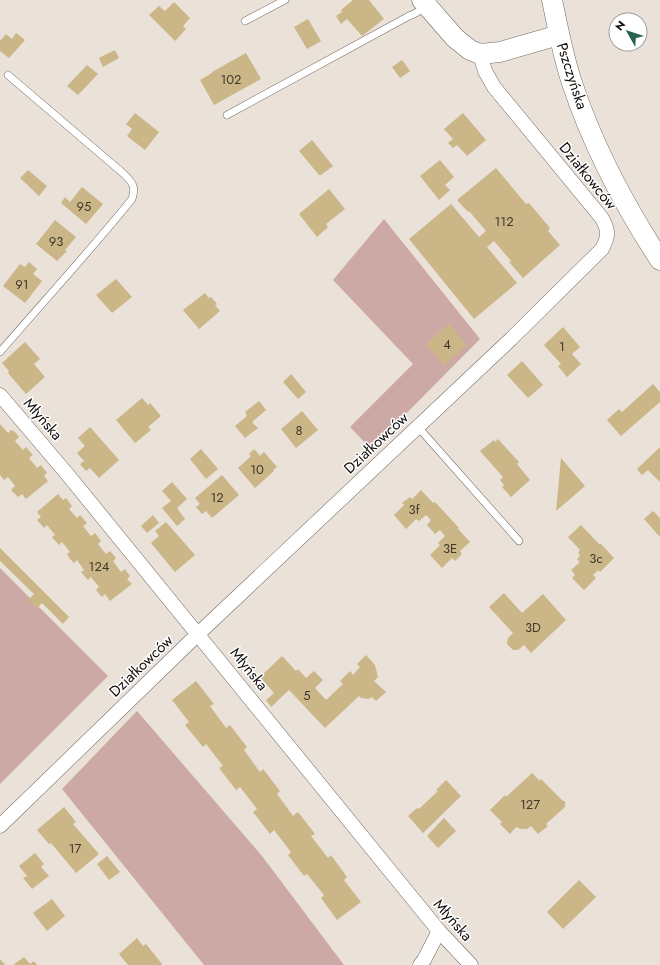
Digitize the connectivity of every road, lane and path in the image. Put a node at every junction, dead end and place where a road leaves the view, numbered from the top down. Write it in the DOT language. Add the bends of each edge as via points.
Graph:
graph roads {
  1 [pos="285,0"];
  2 [pos="552,0"];
  3 [pos="425,3"];
  4 [pos="245,21"];
  5 [pos="559,35"];
  6 [pos="480,54"];
  7 [pos="8,74"];
  8 [pos="227,116"];
  9 [pos="660,260"];
  10 [pos="0,352"];
  11 [pos="0,395"];
  12 [pos="418,427"];
  13 [pos="519,541"];
  14 [pos="198,634"];
  15 [pos="0,826"];
  16 [pos="439,930"];
  17 [pos="420,965"];
  18 [pos="471,965"];
  1 -- 4 [label="lane"];
  2 -- 5 [label="main road"];
  3 -- 6 [label="main road" via="455,38 470,50"];
  3 -- 8 [label="lane" via="402,19"];
  5 -- 6 [label="main road, Pszczyńska" via="500,52"];
  5 -- 9 [label="main road, Pszczyńska" via="572,83 601,155 625,203"];
  6 -- 12 [label="street, Działkowców" via="485,71 494,87 601,217 608,234 602,249"];
  7 -- 10 [label="lane" via="124,174 134,187 134,193 99,240"];
  11 -- 14 [label="street, Młyńska"];
  12 -- 13 [label="lane"];
  12 -- 14 [label="street, Działkowców"];
  14 -- 15 [label="street, Działkowców"];
  14 -- 16 [label="street, Młyńska"];
  16 -- 17 [label="street"];
  16 -- 18 [label="street, Młyńska"];
}
